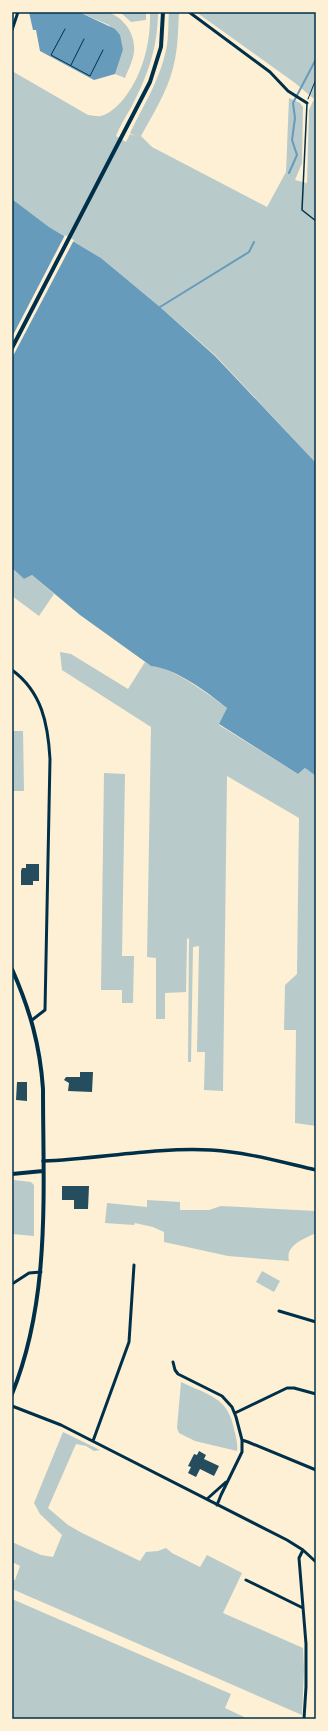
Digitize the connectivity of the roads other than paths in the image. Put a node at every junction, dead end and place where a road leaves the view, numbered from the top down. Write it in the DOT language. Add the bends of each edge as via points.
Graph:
graph roads {
  1 [pos="18,12"];
  2 [pos="163,12"];
  3 [pos="189,12"];
  4 [pos="12,30"];
  5 [pos="307,103"];
  6 [pos="316,221"];
  7 [pos="12,348"];
  8 [pos="12,670"];
  9 [pos="12,969"];
  10 [pos="32,1020"];
  11 [pos="43,1161"];
  12 [pos="316,1170"];
  13 [pos="43,1171"];
  14 [pos="12,1174"];
  15 [pos="134,1265"];
  16 [pos="41,1272"];
  17 [pos="12,1284"];
  18 [pos="279,1311"];
  19 [pos="316,1322"];
  20 [pos="173,1362"];
  21 [pos="12,1394"];
  22 [pos="316,1394"];
  23 [pos="12,1406"];
  24 [pos="235,1413"];
  25 [pos="242,1440"];
  26 [pos="92,1441"];
  27 [pos="316,1470"];
  28 [pos="228,1481"];
  29 [pos="207,1499"];
  30 [pos="217,1505"];
  31 [pos="303,1550"];
  32 [pos="316,1562"];
  33 [pos="246,1580"];
  34 [pos="303,1608"];
  35 [pos="304,1719"];
  1 -- 4 [label="street"];
  2 -- 7 [label="main road" via="161,48 157,64"];
  3 -- 5 [label="street"];
  5 -- 6 [label="lane" via="302,210"];
  8 -- 10 [label="street" via="33,691 42,710 48,734 50,759 45,1010"];
  9 -- 10 [label="main road"];
  10 -- 11 [label="main road" via="42,1064"];
  11 -- 12 [label="street" via="206,1150 231,1152"];
  11 -- 13 [label="main road"];
  13 -- 14 [label="main road"];
  13 -- 16 [label="main road"];
  15 -- 26 [label="street" via="129,1342"];
  16 -- 17 [label="street" via="29,1273"];
  16 -- 21 [label="main road" via="28,1347"];
  18 -- 19 [label="street"];
  20 -- 24 [label="street" via="178,1374 222,1396"];
  22 -- 24 [label="street" via="288,1388"];
  23 -- 26 [label="street" via="61,1425"];
  24 -- 25 [label="street"];
  25 -- 27 [label="street"];
  25 -- 28 [label="street" via="242,1452"];
  26 -- 29 [label="street"];
  28 -- 29 [label="street"];
  28 -- 30 [label="street"];
  29 -- 30 [label="street"];
  30 -- 31 [label="street"];
  31 -- 32 [label="street"];
  31 -- 34 [label="street" via="299,1558"];
  33 -- 34 [label="street"];
  34 -- 35 [label="street" via="306,1644"];
}
